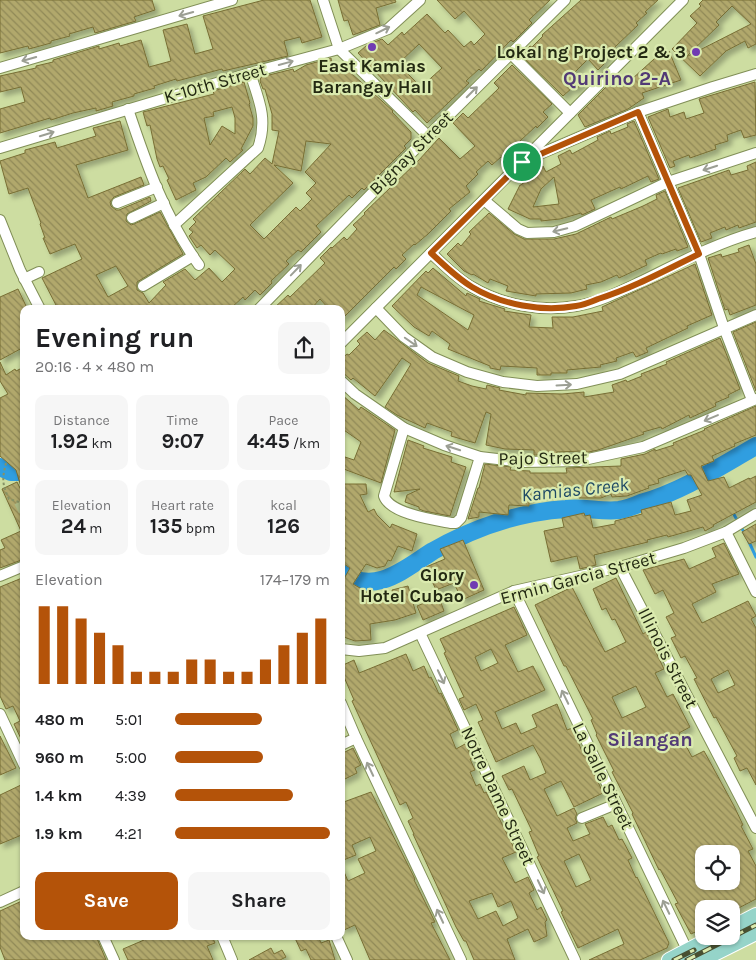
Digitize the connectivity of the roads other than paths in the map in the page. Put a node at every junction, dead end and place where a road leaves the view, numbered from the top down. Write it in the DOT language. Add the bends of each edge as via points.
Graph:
graph roads {
  1 [pos="232,0"];
  2 [pos="323,0"];
  3 [pos="420,0"];
  4 [pos="565,0"];
  5 [pos="683,0"];
  6 [pos="339,49"];
  7 [pos="511,54"];
  8 [pos="0,68"];
  9 [pos="250,72"];
  10 [pos="756,74"];
  11 [pos="128,109"];
  12 [pos="638,112"];
  13 [pos="570,113"];
  14 [pos="428,136"];
  15 [pos="0,148"];
  16 [pos="756,153"];
  17 [pos="522,162"];
  18 [pos="668,182"];
  19 [pos="157,187"];
  20 [pos="484,200"];
  21 [pos="117,203"];
  22 [pos="164,203"];
  23 [pos="132,218"];
  24 [pos="0,221"];
  25 [pos="174,225"];
  26 [pos="756,232"];
  27 [pos="2,233"];
  28 [pos="431,253"];
  29 [pos="699,254"];
  30 [pos="192,256"];
  31 [pos="199,265"];
  32 [pos="39,272"];
  33 [pos="24,279"];
  34 [pos="143,286"];
  35 [pos="38,305"];
  36 [pos="265,305"];
  37 [pos="376,308"];
  38 [pos="756,315"];
  39 [pos="724,328"];
  40 [pos="345,339"];
  41 [pos="345,384"];
  42 [pos="754,399"];
  43 [pos="404,428"];
  44 [pos="480,457"];
  45 [pos="756,514"];
  46 [pos="726,532"];
  47 [pos="620,567"];
  48 [pos="20,568"];
  49 [pos="0,576"];
  50 [pos="514,592"];
  51 [pos="756,592"];
  52 [pos="420,633"];
  53 [pos="345,649"];
  54 [pos="345,712"];
  55 [pos="0,714"];
  56 [pos="356,738"];
  57 [pos="345,743"];
  58 [pos="20,756"];
  59 [pos="616,804"];
  60 [pos="582,818"];
  61 [pos="756,828"];
  62 [pos="20,893"];
  63 [pos="0,902"];
  64 [pos="756,915"];
  65 [pos="740,923"];
  66 [pos="756,933"];
  67 [pos="105,940"];
  68 [pos="224,940"];
  69 [pos="338,940"];
  70 [pos="703,945"];
  71 [pos="690,955"];
  72 [pos="114,960"];
  73 [pos="232,960"];
  74 [pos="347,960"];
  75 [pos="461,960"];
  76 [pos="575,960"];
  77 [pos="669,960"];
  78 [pos="702,960"];
  1 -- 8 [label="street, one-way"];
  2 -- 6 [label="street"];
  6 -- 3 [label="street, K-10th Street, one-way" via="388,29"];
  4 -- 7 [label="street, Bignay Street"];
  5 -- 13 [label="street"];
  9 -- 6 [label="street, K-10th Street, one-way"];
  6 -- 14 [label="street"];
  7 -- 13 [label="street"];
  14 -- 7 [label="street, Bignay Street, one-way"];
  9 -- 11 [label="street, K-10th Street"];
  9 -- 25 [label="street" via="264,121 258,148"];
  10 -- 12 [label="street"];
  15 -- 11 [label="street, K-10th Street, one-way"];
  11 -- 19 [label="street"];
  12 -- 17 [label="street"];
  12 -- 18 [label="street"];
  13 -- 17 [label="street"];
  36 -- 14 [label="street, Bignay Street, one-way"];
  16 -- 18 [label="street, one-way"];
  17 -- 20 [label="street"];
  18 -- 20 [label="street, one-way" via="575,226 547,233 518,229"];
  18 -- 29 [label="street"];
  19 -- 21 [label="street"];
  19 -- 22 [label="street"];
  20 -- 28 [label="street"];
  22 -- 23 [label="street"];
  22 -- 25 [label="street"];
  24 -- 27 [label="street"];
  25 -- 30 [label="street"];
  26 -- 29 [label="street"];
  27 -- 33 [label="street"];
  28 -- 29 [label="street" via="472,288 522,306 547,308 577,306 617,293"];
  28 -- 37 [label="street"];
  29 -- 39 [label="street"];
  30 -- 31 [label="street"];
  30 -- 34 [label="street"];
  32 -- 33 [label="street"];
  33 -- 35 [label="street"];
  37 -- 39 [label="street, one-way" via="404,336 432,356 476,375 537,386 577,384 620,374"];
  37 -- 40 [label="street"];
  38 -- 39 [label="street"];
  39 -- 42 [label="street"];
  41 -- 43 [label="street, Pajo Street"];
  42 -- 44 [label="street, Pajo Street, one-way" via="643,447 579,461 524,462"];
  44 -- 43 [label="street, Pajo Street, one-way"];
  43 -- 44 [label="street" via="384,496 389,504 414,516 456,523 461,518"];
  45 -- 46 [label="street, Ermin Garcia Street"];
  46 -- 47 [label="street, Ermin Garcia Street"];
  46 -- 51 [label="street"];
  47 -- 50 [label="street, Ermin Garcia Street"];
  47 -- 61 [label="street, Illinois Street"];
  48 -- 49 [label="street"];
  50 -- 52 [label="street, Ermin Garcia Street"];
  59 -- 50 [label="street, La Salle Street, one-way"];
  52 -- 53 [label="street, Ermin Garcia Street" via="384,648"];
  52 -- 76 [label="street, Notre Dame Street, one-way"];
  54 -- 56 [label="street"];
  55 -- 58 [label="street"];
  56 -- 57 [label="street"];
  75 -- 56 [label="street, one-way"];
  59 -- 60 [label="street"];
  71 -- 59 [label="street, La Salle Street, one-way"];
  62 -- 63 [label="street"];
  64 -- 65 [label="main road"];
  66 -- 78 [label="main road"];
  67 -- 72 [label="street"];
  68 -- 73 [label="street"];
  69 -- 74 [label="street"];
  70 -- 71 [label="main road"];
  71 -- 77 [label="main road"];
}
